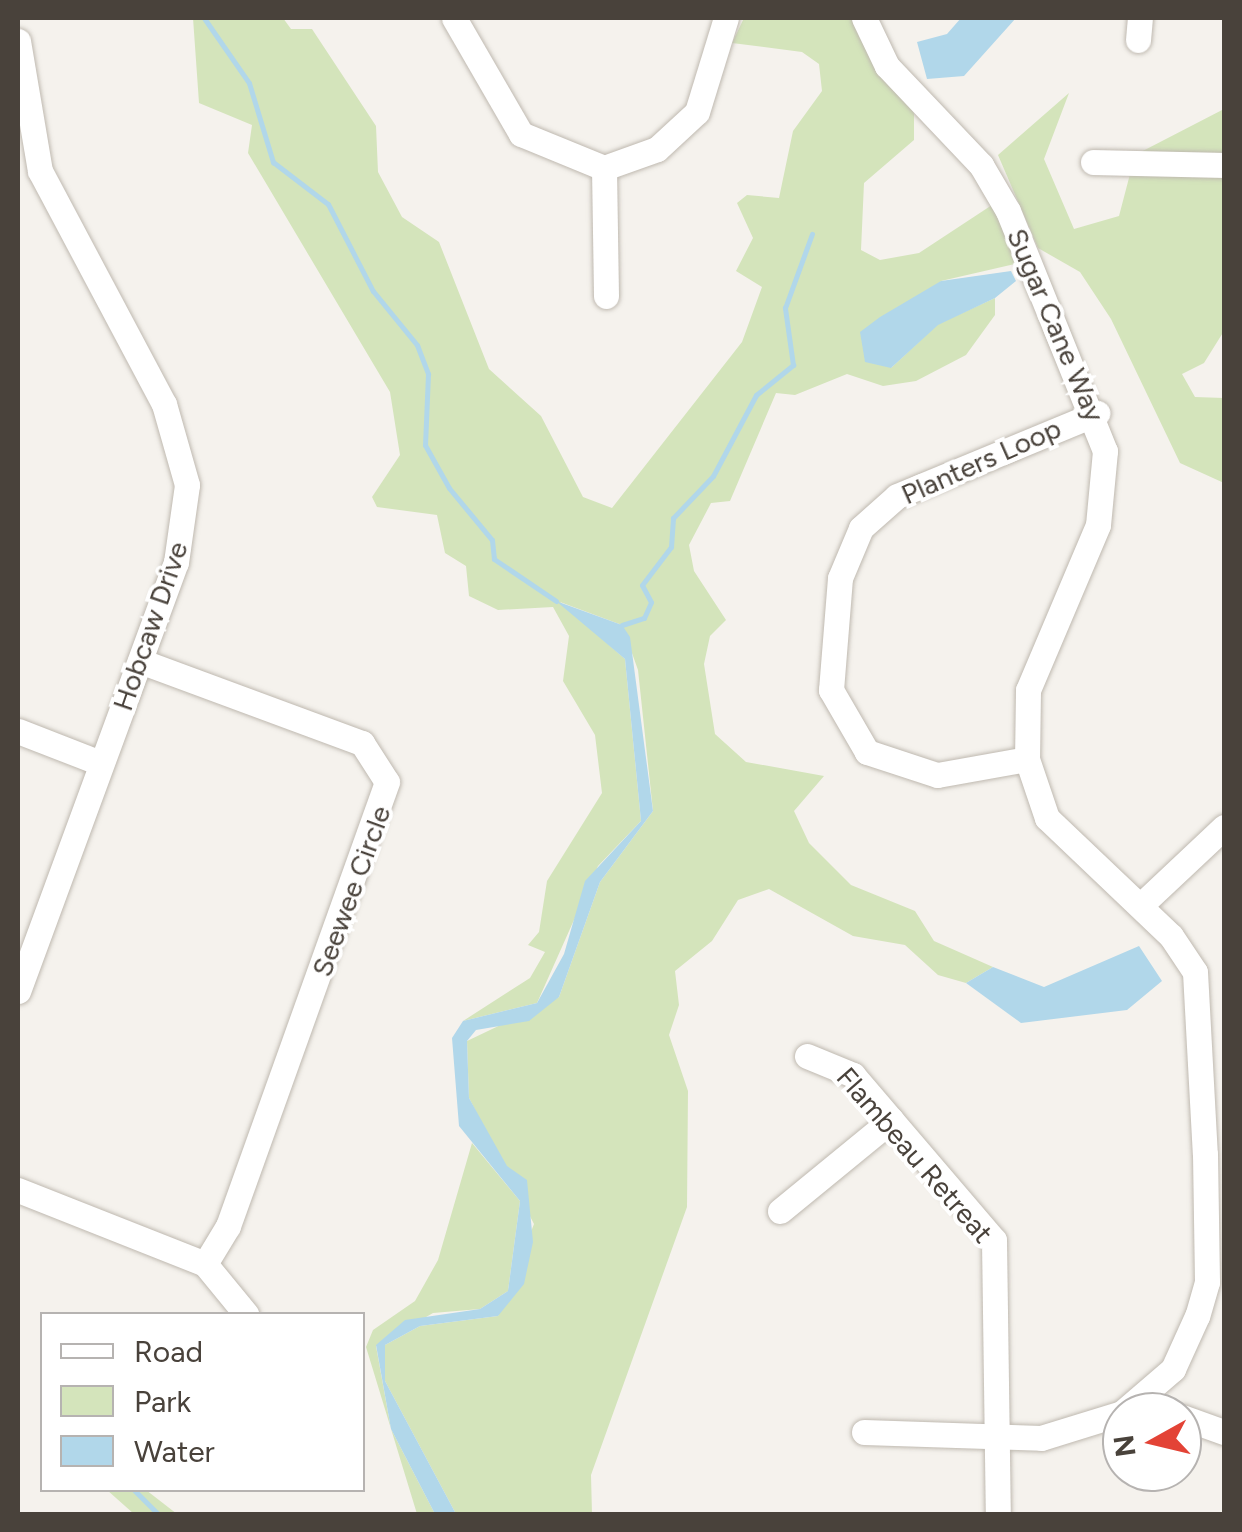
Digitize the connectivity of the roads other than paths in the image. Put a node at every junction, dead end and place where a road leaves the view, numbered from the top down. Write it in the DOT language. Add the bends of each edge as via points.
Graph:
graph roads {
  1 [pos="454,18"];
  2 [pos="726,18"];
  3 [pos="864,18"];
  4 [pos="18,41"];
  5 [pos="1093,162"];
  6 [pos="1224,165"];
  7 [pos="604,168"];
  8 [pos="606,296"];
  9 [pos="1097,413"];
  10 [pos="140,662"];
  11 [pos="18,732"];
  12 [pos="1027,759"];
  13 [pos="100,763"];
  14 [pos="1224,827"];
  15 [pos="1141,905"];
  16 [pos="18,992"];
  17 [pos="806,1056"];
  18 [pos="891,1120"];
  19 [pos="18,1190"];
  20 [pos="780,1211"];
  21 [pos="205,1264"];
  22 [pos="244,1312"];
  23 [pos="1156,1390"];
  24 [pos="1153,1392"];
  25 [pos="1102,1421"];
  26 [pos="864,1432"];
  27 [pos="998,1440"];
  28 [pos="998,1514"];
  1 -- 7 [label="street" via="522,134"];
  2 -- 7 [label="street" via="697,112 658,148"];
  3 -- 9 [label="street, Sugar Cane Way" via="887,66 980,165 1008,211"];
  4 -- 10 [label="street, Hobcaw Drive" via="40,171 160,395 186,476 176,562"];
  5 -- 6 [label="street"];
  7 -- 8 [label="street"];
  9 -- 12 [label="street, Sugar Cane Way" via="1106,490 1028,690"];
  9 -- 12 [label="street, Planters Loop" via="897,496 861,528 840,578 830,690 867,752 937,775"];
  10 -- 13 [label="street, Hobcaw Drive"];
  10 -- 21 [label="street, Seewee Circle" via="362,743 387,782 225,1233"];
  11 -- 13 [label="street"];
  12 -- 15 [label="street, Sugar Cane Way" via="1047,818"];
  13 -- 16 [label="street, Hobcaw Drive"];
  14 -- 15 [label="street"];
  15 -- 23 [label="street, Sugar Cane Way" via="1179,945 1202,999 1207,1282"];
  17 -- 18 [label="street, Flambeau Retreat" via="839,1063"];
  18 -- 20 [label="street"];
  18 -- 27 [label="street, Flambeau Retreat" via="987,1229 1000,1258"];
  19 -- 21 [label="street"];
  21 -- 22 [label="street"];
  23 -- 24 [label="street"];
  25 -- 27 [label="street" via="1076,1432"];
  26 -- 27 [label="street"];
  27 -- 28 [label="street, Flambeau Retreat"];
}
